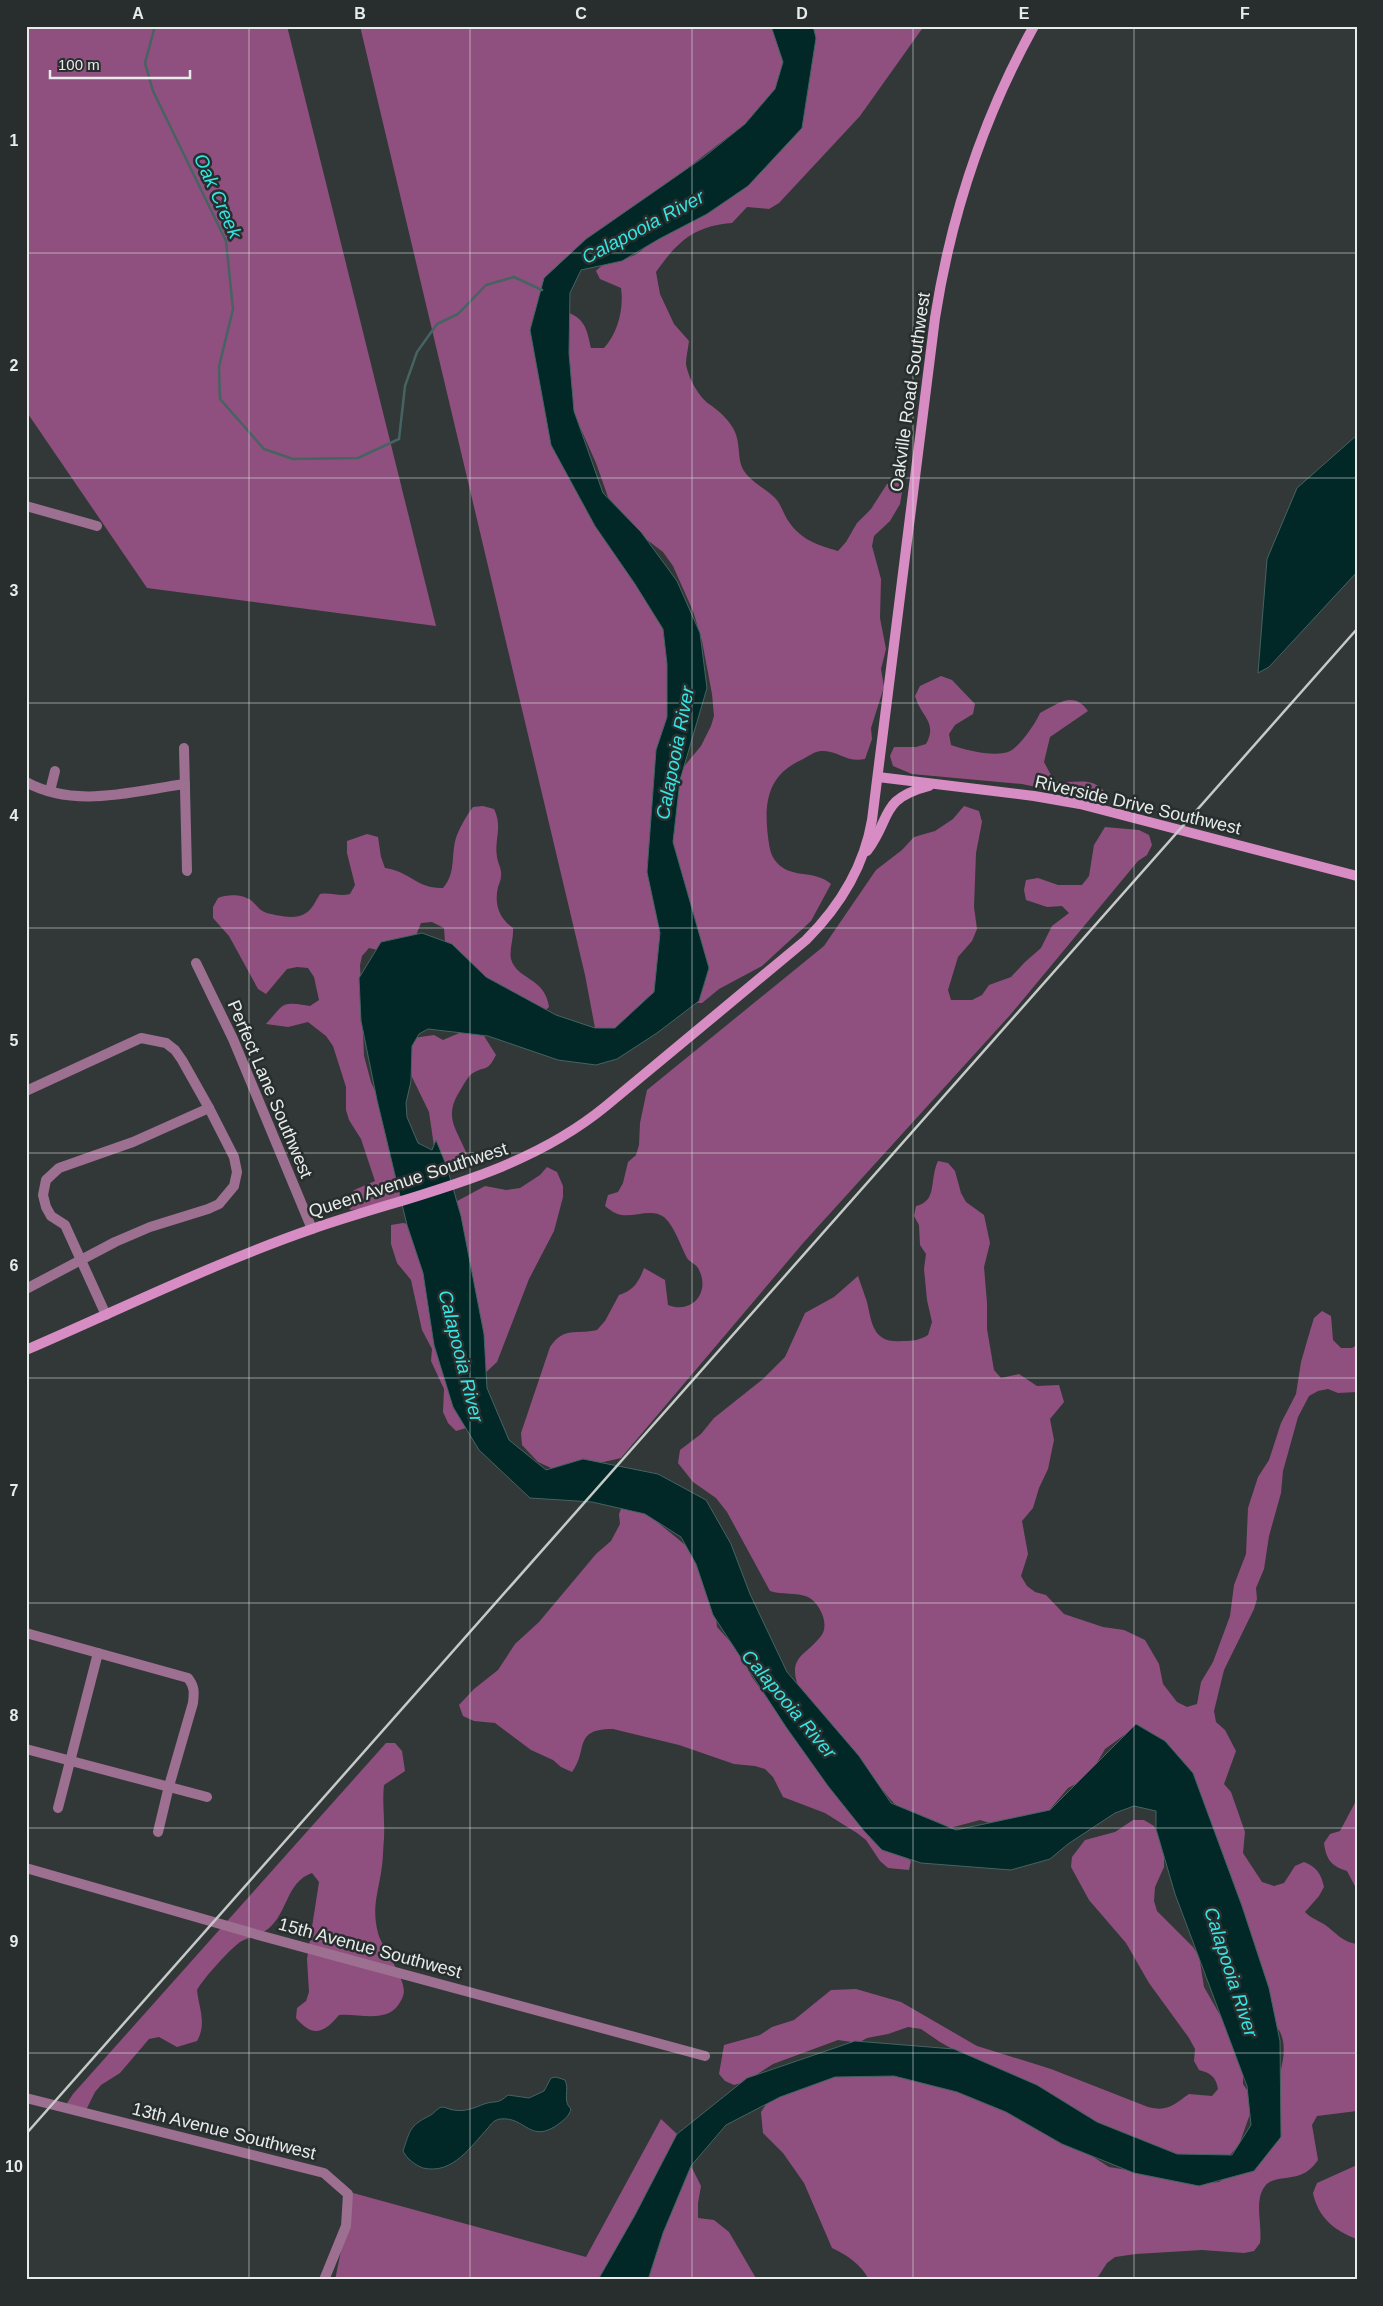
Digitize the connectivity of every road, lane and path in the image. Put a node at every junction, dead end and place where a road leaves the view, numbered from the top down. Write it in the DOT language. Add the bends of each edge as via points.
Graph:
graph roads {
  1 [pos="1034,26"];
  2 [pos="26,506"];
  3 [pos="97,526"];
  4 [pos="184,748"];
  5 [pos="55,770"];
  6 [pos="878,778"];
  7 [pos="26,782"];
  8 [pos="185,784"];
  9 [pos="935,784"];
  10 [pos="50,791"];
  11 [pos="862,858"];
  12 [pos="187,871"];
  13 [pos="1357,876"];
  14 [pos="196,964"];
  15 [pos="26,1091"];
  16 [pos="209,1108"];
  17 [pos="312,1229"];
  18 [pos="82,1261"];
  19 [pos="26,1289"];
  20 [pos="106,1315"];
  21 [pos="26,1350"];
  22 [pos="26,1634"];
  23 [pos="98,1653"];
  24 [pos="26,1749"];
  25 [pos="70,1760"];
  26 [pos="169,1786"];
  27 [pos="206,1797"];
  28 [pos="58,1808"];
  29 [pos="158,1832"];
  30 [pos="26,1868"];
  31 [pos="705,2056"];
  32 [pos="26,2098"];
  33 [pos="324,2280"];
  1 -- 6 [label="main road, Oakville Road Southwest" via="979,143 946,253 899,596"];
  2 -- 3 [label="street"];
  4 -- 8 [label="street"];
  5 -- 10 [label="street"];
  6 -- 9 [label="main road, Riverside Drive Southwest"];
  6 -- 11 [label="main road, Queen Avenue Southwest" via="870,831"];
  7 -- 10 [label="street"];
  8 -- 10 [label="street" via="95,797"];
  8 -- 12 [label="street"];
  9 -- 11 [label="main road" via="914,790 897,800 884,816 877,838"];
  9 -- 13 [label="main road, Riverside Drive Southwest" via="1080,804"];
  11 -- 17 [label="main road, Queen Avenue Southwest" via="832,912 806,940 580,1126 552,1144 468,1180"];
  14 -- 17 [label="street, Perfect Lane Southwest" via="233,1039"];
  15 -- 16 [label="street" via="141,1038 166,1042 175,1050"];
  16 -- 18 [label="street" via="234,1156 238,1172 234,1186 226,1196 208,1209 150,1227"];
  16 -- 18 [label="street" via="133,1142 59,1168 46,1180 43,1195 46,1207 51,1216 65,1226"];
  17 -- 20 [label="main road, Queen Avenue Southwest"];
  18 -- 19 [label="street"];
  18 -- 20 [label="street"];
  20 -- 21 [label="main road, Queen Avenue Southwest"];
  22 -- 23 [label="street"];
  23 -- 25 [label="street"];
  23 -- 26 [label="street" via="188,1678 194,1690 188,1726"];
  24 -- 25 [label="street"];
  25 -- 26 [label="street"];
  25 -- 28 [label="street"];
  26 -- 27 [label="street"];
  26 -- 29 [label="street"];
  30 -- 31 [label="street, 15th Avenue Southwest"];
  32 -- 33 [label="street, 13th Avenue Southwest" via="324,2173 348,2194 346,2226"];
}
